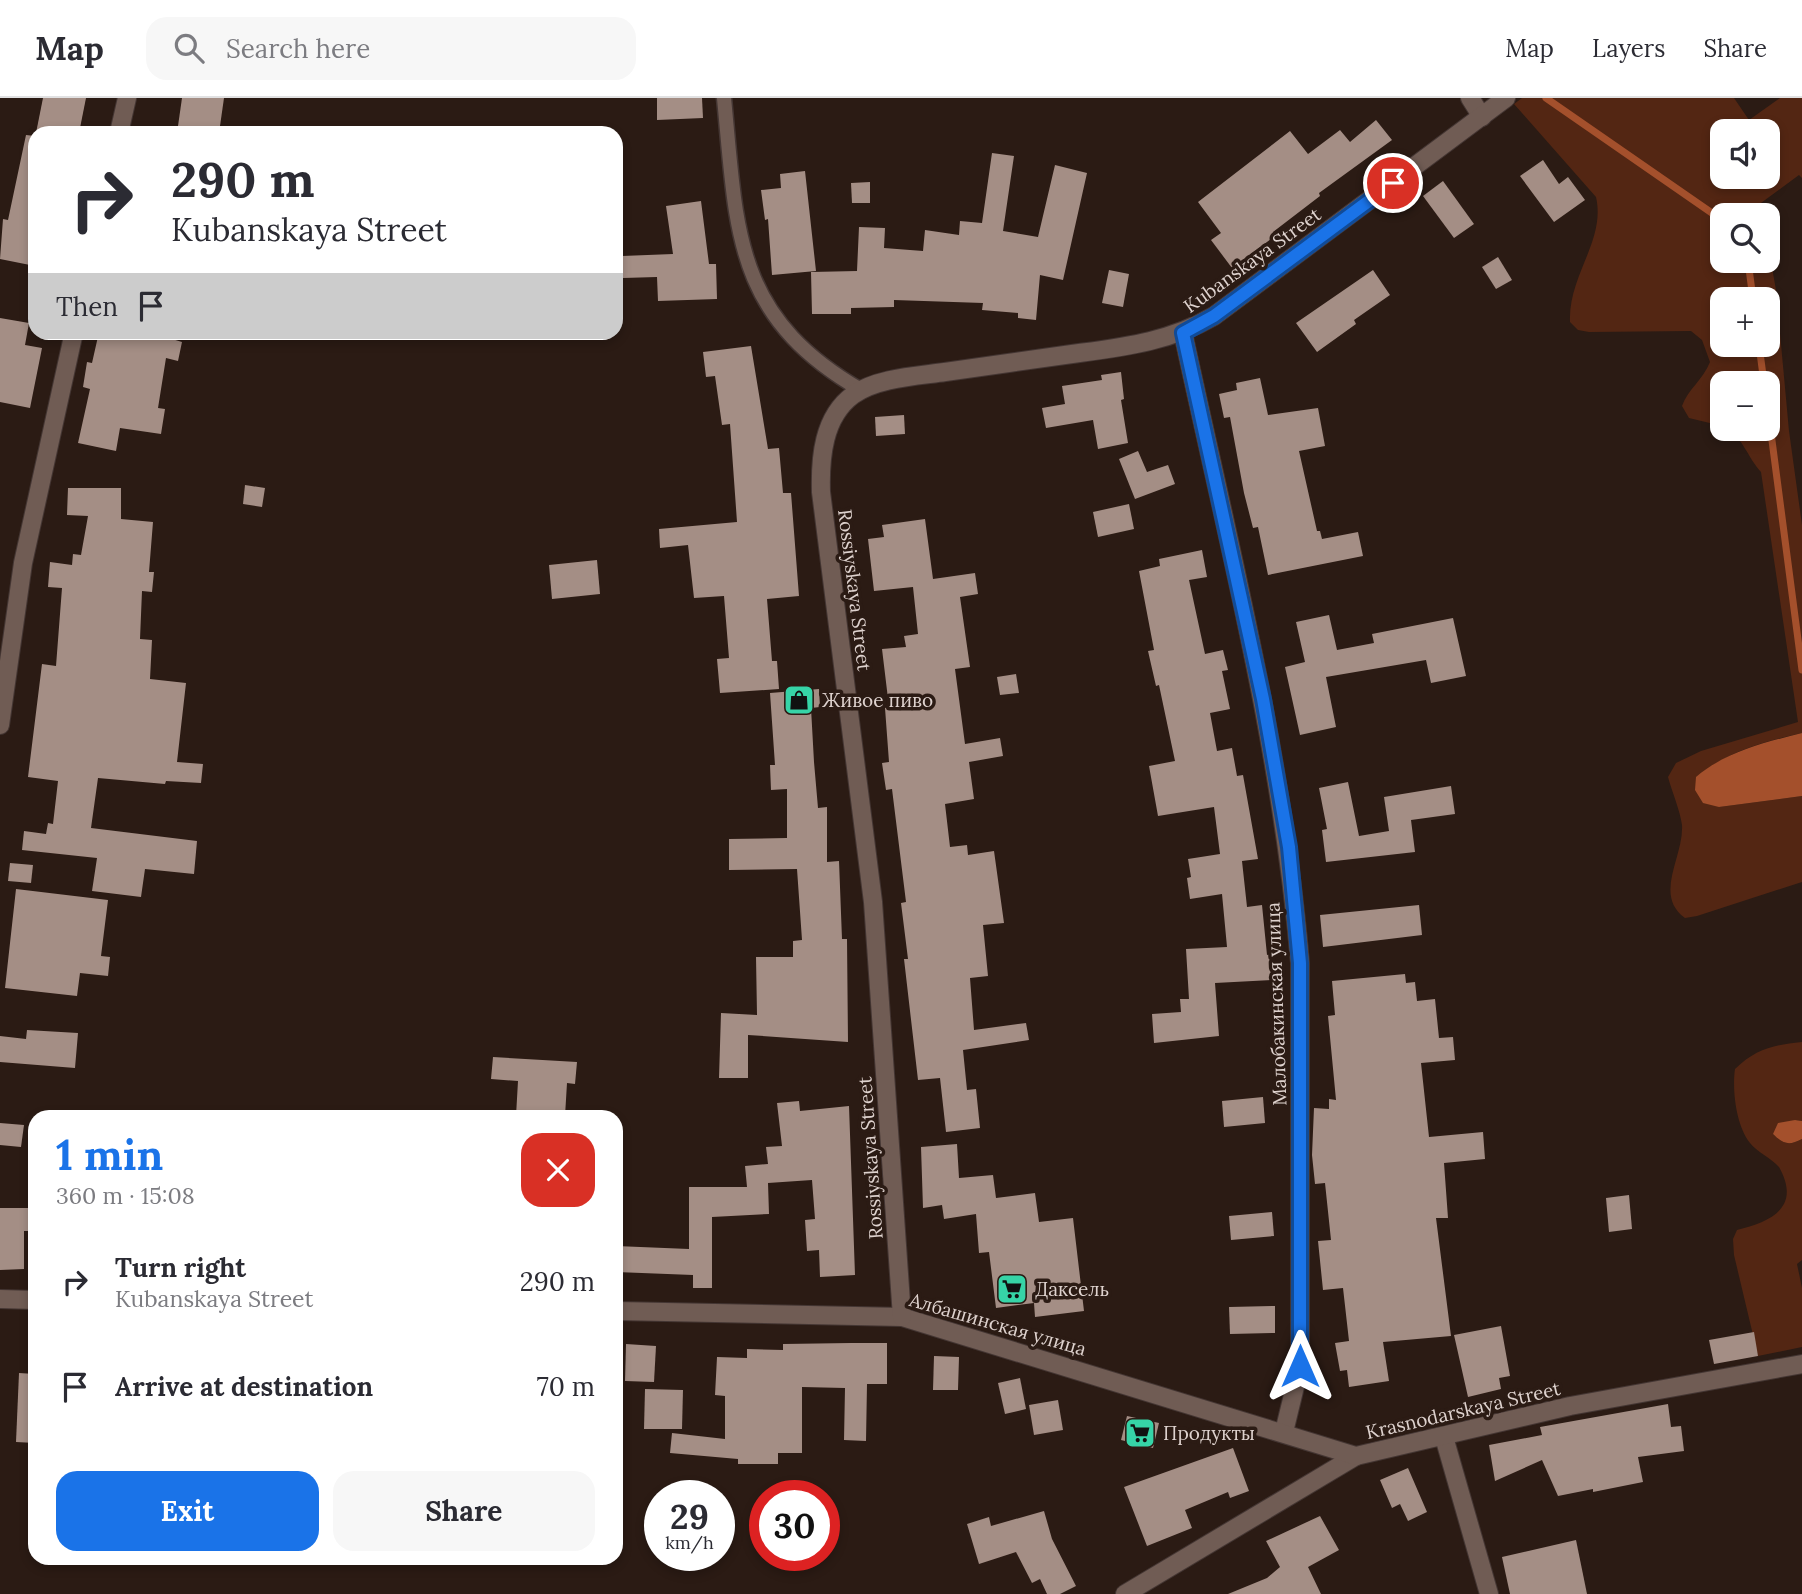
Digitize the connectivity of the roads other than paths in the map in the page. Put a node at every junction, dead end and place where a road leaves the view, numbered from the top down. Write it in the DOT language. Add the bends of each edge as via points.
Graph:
graph roads {
  1 [pos="127,98"];
  2 [pos="724,98"];
  3 [pos="1470,98"];
  4 [pos="1506,98"];
  5 [pos="1482,117"];
  6 [pos="121,126"];
  7 [pos="1183,333"];
  8 [pos="72,340"];
  9 [pos="861,390"];
  10 [pos="0,725"];
  11 [pos="0,1300"];
  12 [pos="28,1300"];
  13 [pos="623,1311"];
  14 [pos="902,1317"];
  15 [pos="1802,1364"];
  16 [pos="1284,1432"];
  17 [pos="1444,1437"];
  18 [pos="1356,1456"];
  19 [pos="1125,1594"];
  20 [pos="1489,1594"];
  1 -- 6 [label="street"];
  2 -- 9 [label="lane" via="740,232 758,287 784,331 805,354"];
  3 -- 5 [label="street"];
  4 -- 5 [label="street, Kubanskaya Street"];
  5 -- 7 [label="street, Kubanskaya Street" via="1214,316"];
  7 -- 9 [label="street, Kubanskaya Street" via="1136,345 912,377"];
  7 -- 16 [label="street, Малобакинская улица" via="1265,712 1295,903 1300,963 1300,1366"];
  8 -- 10 [label="street" via="23,563"];
  9 -- 14 [label="street, Rossiyskaya Street" via="842,405 827,432 820,465 821,492 873,902"];
  11 -- 12 [label="street"];
  13 -- 14 [label="street, Албашинская улица"];
  14 -- 16 [label="street, Албашинская улица"];
  15 -- 17 [label="street, Krasnodarskaya Street" via="1570,1406"];
  16 -- 18 [label="street, Албашинская улица"];
  17 -- 18 [label="street, Krasnodarskaya Street"];
  17 -- 20 [label="street"];
  18 -- 19 [label="street, Krasnodarskaya Street"];
}
